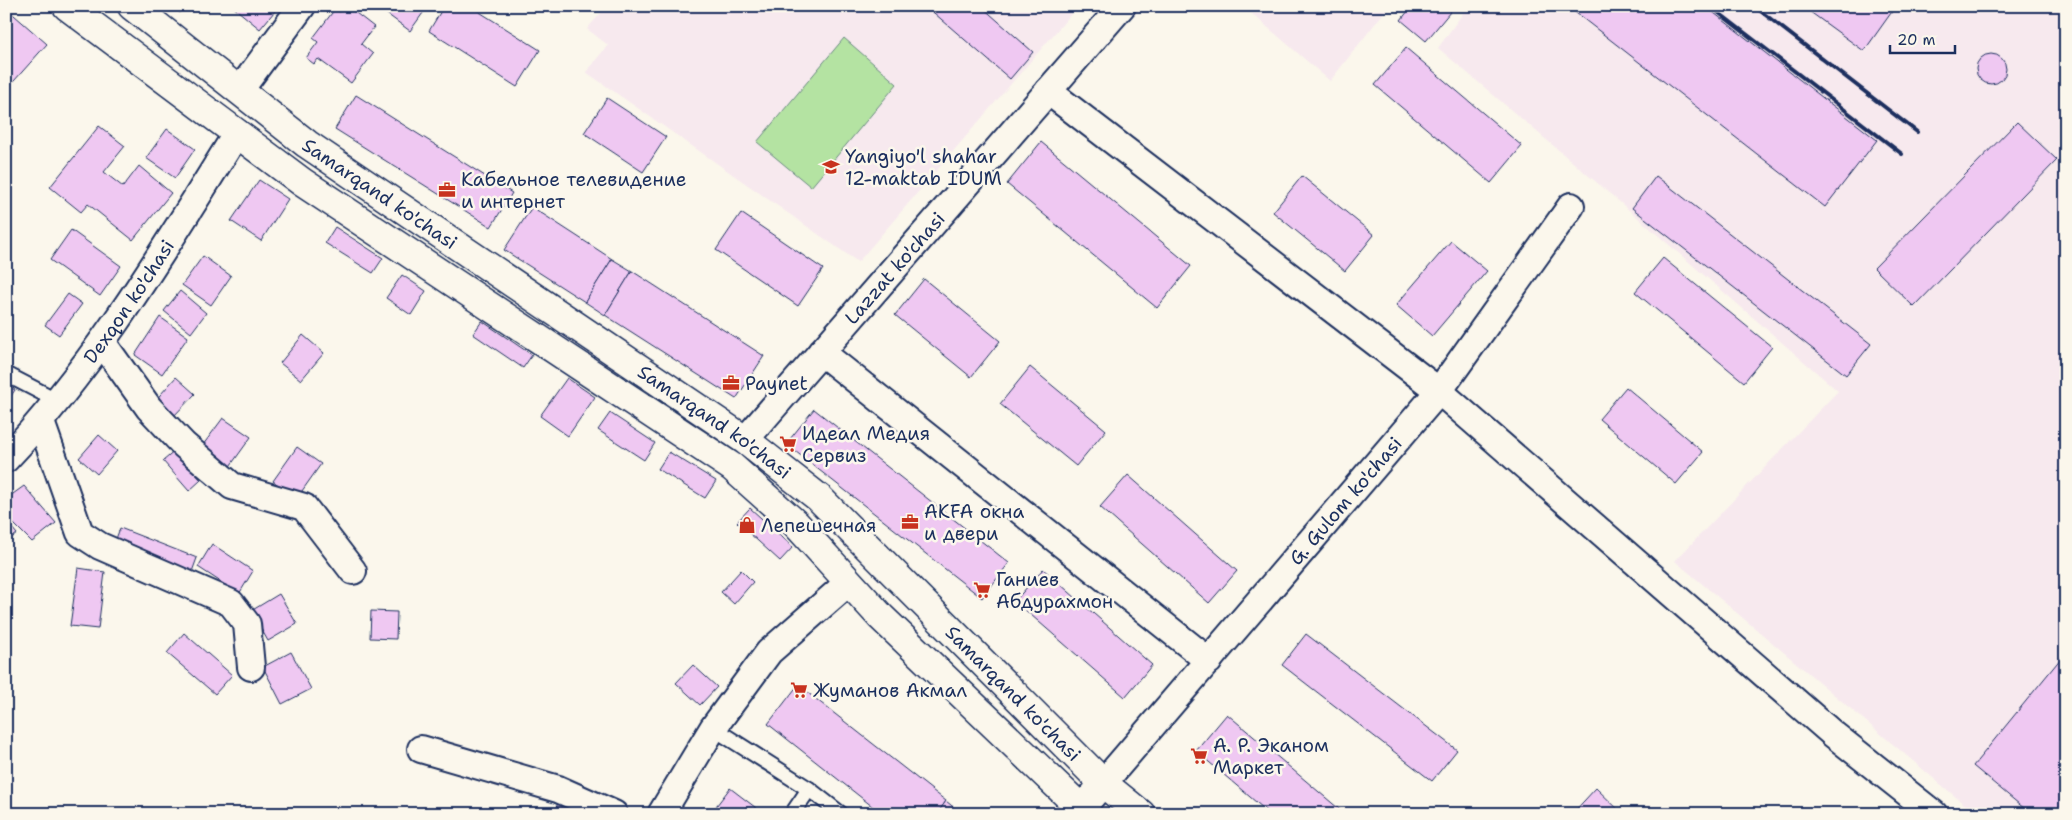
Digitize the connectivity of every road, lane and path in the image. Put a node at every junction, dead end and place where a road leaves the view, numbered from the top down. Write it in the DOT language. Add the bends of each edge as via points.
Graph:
graph roads {
  1 [pos="67,6"];
  2 [pos="132,6"];
  3 [pos="302,6"];
  4 [pos="1122,6"];
  5 [pos="240,90"];
  6 [pos="1048,91"];
  7 [pos="237,133"];
  8 [pos="1571,206"];
  9 [pos="102,342"];
  10 [pos="821,352"];
  11 [pos="6,374"];
  12 [pos="1439,391"];
  13 [pos="58,402"];
  14 [pos="41,422"];
  15 [pos="745,440"];
  16 [pos="6,459"];
  17 [pos="352,571"];
  18 [pos="849,582"];
  19 [pos="1209,661"];
  20 [pos="251,667"];
  21 [pos="713,728"];
  22 [pos="421,749"];
  23 [pos="1104,784"];
  24 [pos="809,789"];
  25 [pos="1084,811"];
  26 [pos="614,814"];
  27 [pos="661,814"];
  28 [pos="792,814"];
  29 [pos="841,814"];
  30 [pos="1141,814"];
  31 [pos="1934,814"];
  1 -- 7 [label="main road, Samarqand ko'chasi"];
  2 -- 5 [label="main road, Samarqand ko'chasi"];
  3 -- 5 [label="street"];
  4 -- 6 [label="street, Lazzat ko'chasi"];
  5 -- 15 [label="main road, Samarqand ko'chasi" via="307,144"];
  6 -- 10 [label="street, Lazzat ko'chasi"];
  6 -- 12 [label="street"];
  7 -- 9 [label="street, Dexqon ko'chasi" via="122,316"];
  7 -- 18 [label="main road, Samarqand ko'chasi" via="302,182 732,467 796,524"];
  8 -- 12 [label="street, G. Gulom ko'chasi"];
  9 -- 13 [label="street, Dexqon ko'chasi"];
  9 -- 17 [label="street" via="149,408 184,445 232,486 304,507"];
  10 -- 15 [label="street, Lazzat ko'chasi"];
  10 -- 19 [label="street"];
  11 -- 13 [label="lane"];
  12 -- 19 [label="street, G. Gulom ko'chasi"];
  12 -- 31 [label="street" via="1833,734"];
  13 -- 14 [label="street, Dexqon ko'chasi"];
  14 -- 16 [label="street, Dexqon ko'chasi"];
  14 -- 20 [label="street" via="80,533 100,546 230,603 247,624"];
  15 -- 23 [label="main road, Samarqand ko'chasi" via="819,498"];
  18 -- 21 [label="street" via="769,652"];
  18 -- 25 [label="main road, Samarqand ko'chasi" via="881,617"];
  19 -- 23 [label="street, G. Gulom ko'chasi"];
  21 -- 24 [label="lane"];
  21 -- 27 [label="street"];
  22 -- 26 [label="street" via="558,789"];
  23 -- 25 [label="street, G. Gulom ko'chasi"];
  23 -- 30 [label="main road, Samarqand ko'chasi"];
  24 -- 28 [label="lane"];
  24 -- 29 [label="lane"];
}
